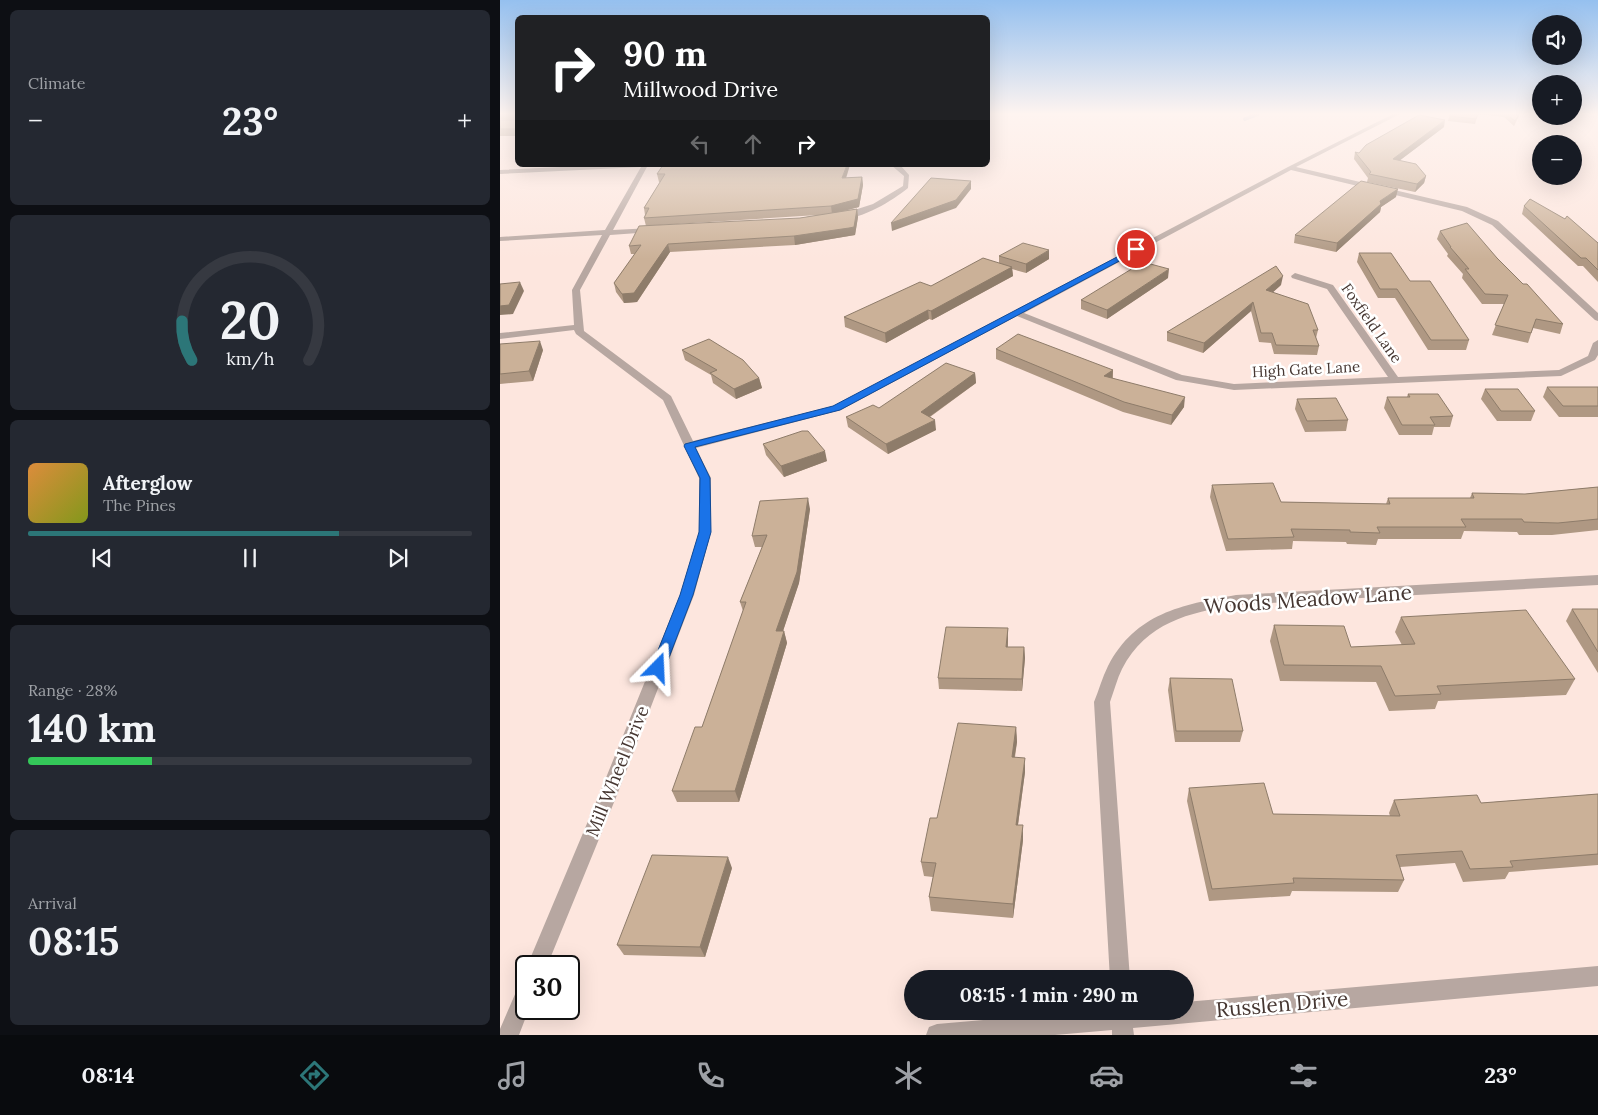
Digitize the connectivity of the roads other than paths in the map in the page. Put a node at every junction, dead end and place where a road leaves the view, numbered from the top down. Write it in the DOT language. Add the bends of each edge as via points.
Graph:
graph roads {
  1 [pos="1301,162"];
  2 [pos="604,167"];
  3 [pos="644,167"];
  4 [pos="899,167"];
  5 [pos="1290,168"];
  6 [pos="500,172"];
  7 [pos="835,218"];
  8 [pos="657,230"];
  9 [pos="608,232"];
  10 [pos="500,239"];
  11 [pos="1295,276"];
  12 [pos="1016,313"];
  13 [pos="1598,318"];
  14 [pos="579,327"];
  15 [pos="500,336"];
  16 [pos="1598,344"];
  17 [pos="1396,380"];
  18 [pos="689,446"];
  19 [pos="1598,580"];
  20 [pos="542,955"];
  21 [pos="1119,970"];
  22 [pos="1598,976"];
  23 [pos="515,1018"];
  24 [pos="1123,1022"];
  25 [pos="508,1035"];
  26 [pos="937,1035"];
  1 -- 5 [label="street"];
  2 -- 6 [label="street"];
  3 -- 9 [label="street"];
  4 -- 7 [label="street" via="907,176 906,187 891,199 874,208"];
  5 -- 12 [label="street"];
  5 -- 13 [label="street" via="1456,206 1495,223"];
  8 -- 9 [label="street"];
  9 -- 10 [label="street"];
  9 -- 14 [label="street" via="576,290"];
  11 -- 17 [label="street, Foxfield Lane" via="1330,287"];
  12 -- 17 [label="street, High Gate Lane" via="1180,378 1234,387"];
  12 -- 18 [label="street" via="837,408"];
  14 -- 15 [label="street"];
  14 -- 18 [label="street, Mill Wheel Drive" via="579,332 667,398"];
  16 -- 17 [label="street, High Gate Lane" via="1592,358 1561,373"];
  18 -- 20 [label="street, Mill Wheel Drive" via="705,478 705,532 687,595"];
  19 -- 21 [label="street, Woods Meadow Lane" via="1236,600 1186,609 1160,619 1136,637 1116,665 1102,702"];
  22 -- 24 [label="street, Russlen Drive"];
  23 -- 25 [label="street"];
  24 -- 26 [label="street, Russlen Drive"];
}
